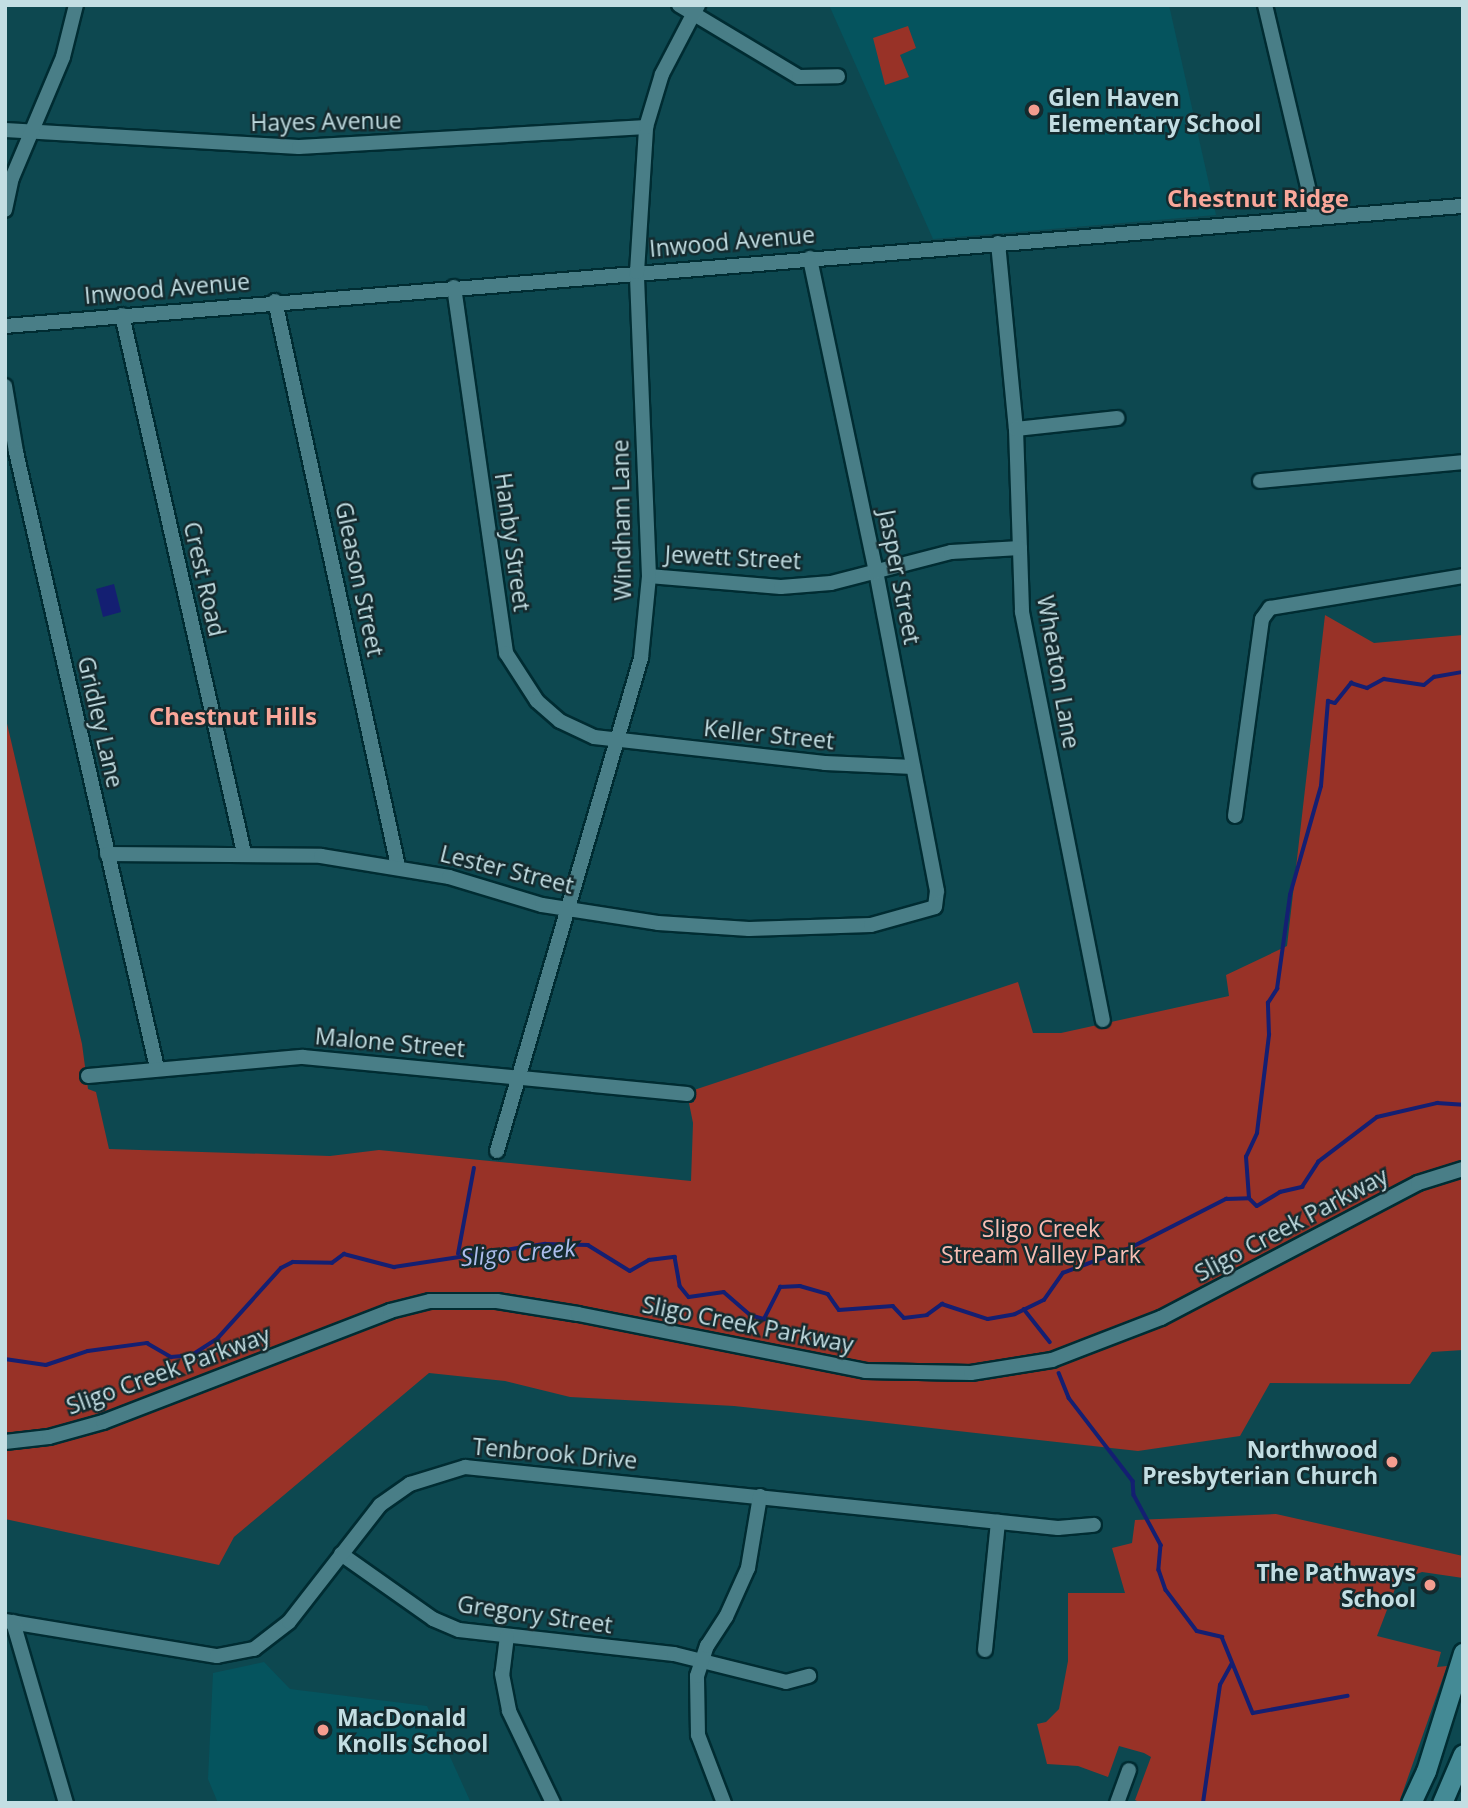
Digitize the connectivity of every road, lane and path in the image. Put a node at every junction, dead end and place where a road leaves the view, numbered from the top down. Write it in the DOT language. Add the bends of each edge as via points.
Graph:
graph roads {
  1 [pos="76,5"];
  2 [pos="678,5"];
  3 [pos="1265,5"];
  4 [pos="695,10"];
  5 [pos="838,76"];
  6 [pos="646,127"];
  7 [pos="5,130"];
  8 [pos="30,130"];
  9 [pos="1463,206"];
  10 [pos="5,210"];
  11 [pos="1315,217"];
  12 [pos="998,243"];
  13 [pos="810,258"];
  14 [pos="637,272"];
  15 [pos="454,287"];
  16 [pos="275,301"];
  17 [pos="122,315"];
  18 [pos="5,326"];
  19 [pos="5,386"];
  20 [pos="1117,418"];
  21 [pos="1016,429"];
  22 [pos="1463,462"];
  23 [pos="1260,481"];
  24 [pos="1020,548"];
  25 [pos="876,572"];
  26 [pos="649,576"];
  27 [pos="1463,576"];
  28 [pos="619,741"];
  29 [pos="914,767"];
  30 [pos="1235,816"];
  31 [pos="107,853"];
  32 [pos="244,853"];
  33 [pos="398,866"];
  34 [pos="935,906"];
  35 [pos="569,909"];
  36 [pos="1103,1020"];
  37 [pos="157,1068"];
  38 [pos="88,1076"];
  39 [pos="518,1078"];
  40 [pos="687,1094"];
  41 [pos="498,1151"];
  42 [pos="1463,1169"];
  43 [pos="5,1442"];
  44 [pos="760,1496"];
  45 [pos="998,1522"];
  46 [pos="1094,1525"];
  47 [pos="341,1554"];
  48 [pos="9,1622"];
  49 [pos="507,1636"];
  50 [pos="985,1650"];
  51 [pos="1463,1653"];
  52 [pos="702,1662"];
  53 [pos="809,1676"];
  54 [pos="1463,1754"];
  55 [pos="1129,1770"];
  56 [pos="66,1803"];
  57 [pos="553,1803"];
  58 [pos="724,1803"];
  59 [pos="1117,1803"];
  60 [pos="1411,1803"];
  61 [pos="1442,1803"];
  1 -- 8 [label="street" via="63,57"];
  2 -- 4 [label="street"];
  3 -- 11 [label="street"];
  4 -- 5 [label="street" via="799,78"];
  4 -- 6 [label="street, Windham Lane" via="662,74"];
  6 -- 8 [label="street, Hayes Avenue" via="299,148"];
  6 -- 14 [label="street, Windham Lane"];
  7 -- 8 [label="street, Hayes Avenue"];
  8 -- 10 [label="street"];
  9 -- 11 [label="street, Inwood Avenue"];
  11 -- 12 [label="street, Inwood Avenue"];
  12 -- 13 [label="street, Inwood Avenue"];
  12 -- 21 [label="street, Wheaton Lane"];
  13 -- 14 [label="street, Inwood Avenue"];
  13 -- 25 [label="street, Jasper Street"];
  14 -- 15 [label="street, Inwood Avenue"];
  14 -- 26 [label="street, Windham Lane"];
  15 -- 16 [label="street, Inwood Avenue"];
  15 -- 28 [label="street, Hanby Street" via="506,653 525,686 560,721 594,737"];
  16 -- 17 [label="street, Inwood Avenue"];
  16 -- 33 [label="street, Gleason Street"];
  17 -- 18 [label="street, Inwood Avenue"];
  17 -- 32 [label="street, Crest Road"];
  19 -- 31 [label="street, Gridley Lane"];
  20 -- 21 [label="street"];
  21 -- 24 [label="street, Wheaton Lane"];
  22 -- 23 [label="street"];
  24 -- 25 [label="street, Jewett Street" via="951,552"];
  24 -- 36 [label="street, Wheaton Lane" via="1022,612"];
  25 -- 26 [label="street, Jewett Street" via="831,583 781,587"];
  25 -- 29 [label="street, Jasper Street"];
  26 -- 28 [label="street, Windham Lane" via="641,658"];
  27 -- 30 [label="street" via="1270,608 1260,631"];
  28 -- 29 [label="street, Keller Street" via="825,763"];
  28 -- 35 [label="street, Windham Lane"];
  29 -- 34 [label="street, Jasper Street" via="937,891"];
  31 -- 32 [label="street, Lester Street"];
  31 -- 37 [label="street, Gridley Lane"];
  32 -- 33 [label="street, Lester Street"];
  33 -- 35 [label="street, Lester Street"];
  34 -- 35 [label="street, Lester Street" via="871,925 750,929 658,923"];
  35 -- 39 [label="street, Windham Lane"];
  37 -- 38 [label="street, Malone Street"];
  37 -- 39 [label="street, Malone Street" via="303,1057"];
  39 -- 40 [label="street, Malone Street"];
  39 -- 41 [label="street, Windham Lane"];
  42 -- 43 [label="street, Sligo Creek Parkway" via="1418,1183 1137,1329 1052,1360 971,1373 865,1371 578,1314 497,1301 430,1301 390,1311 103,1422 49,1437"];
  44 -- 45 [label="street, Tenbrook Drive"];
  44 -- 47 [label="street, Tenbrook Drive" via="465,1467 410,1484 380,1505"];
  44 -- 52 [label="street" via="748,1568"];
  45 -- 46 [label="street, Tenbrook Drive" via="1058,1528"];
  45 -- 50 [label="street"];
  47 -- 48 [label="street, Tenbrook Drive" via="289,1622 254,1648 227,1657"];
  47 -- 49 [label="street, Gregory Street" via="432,1619 459,1630"];
  48 -- 56 [label="street"];
  49 -- 52 [label="street, Gregory Street" via="674,1654"];
  49 -- 57 [label="street" via="502,1674 509,1711"];
  51 -- 60 [label="main road" via="1426,1771"];
  52 -- 53 [label="street, Gregory Street" via="786,1682"];
  52 -- 58 [label="street" via="696,1703 698,1735"];
  54 -- 61 [label="main road"];
  55 -- 59 [label="street"];
}
